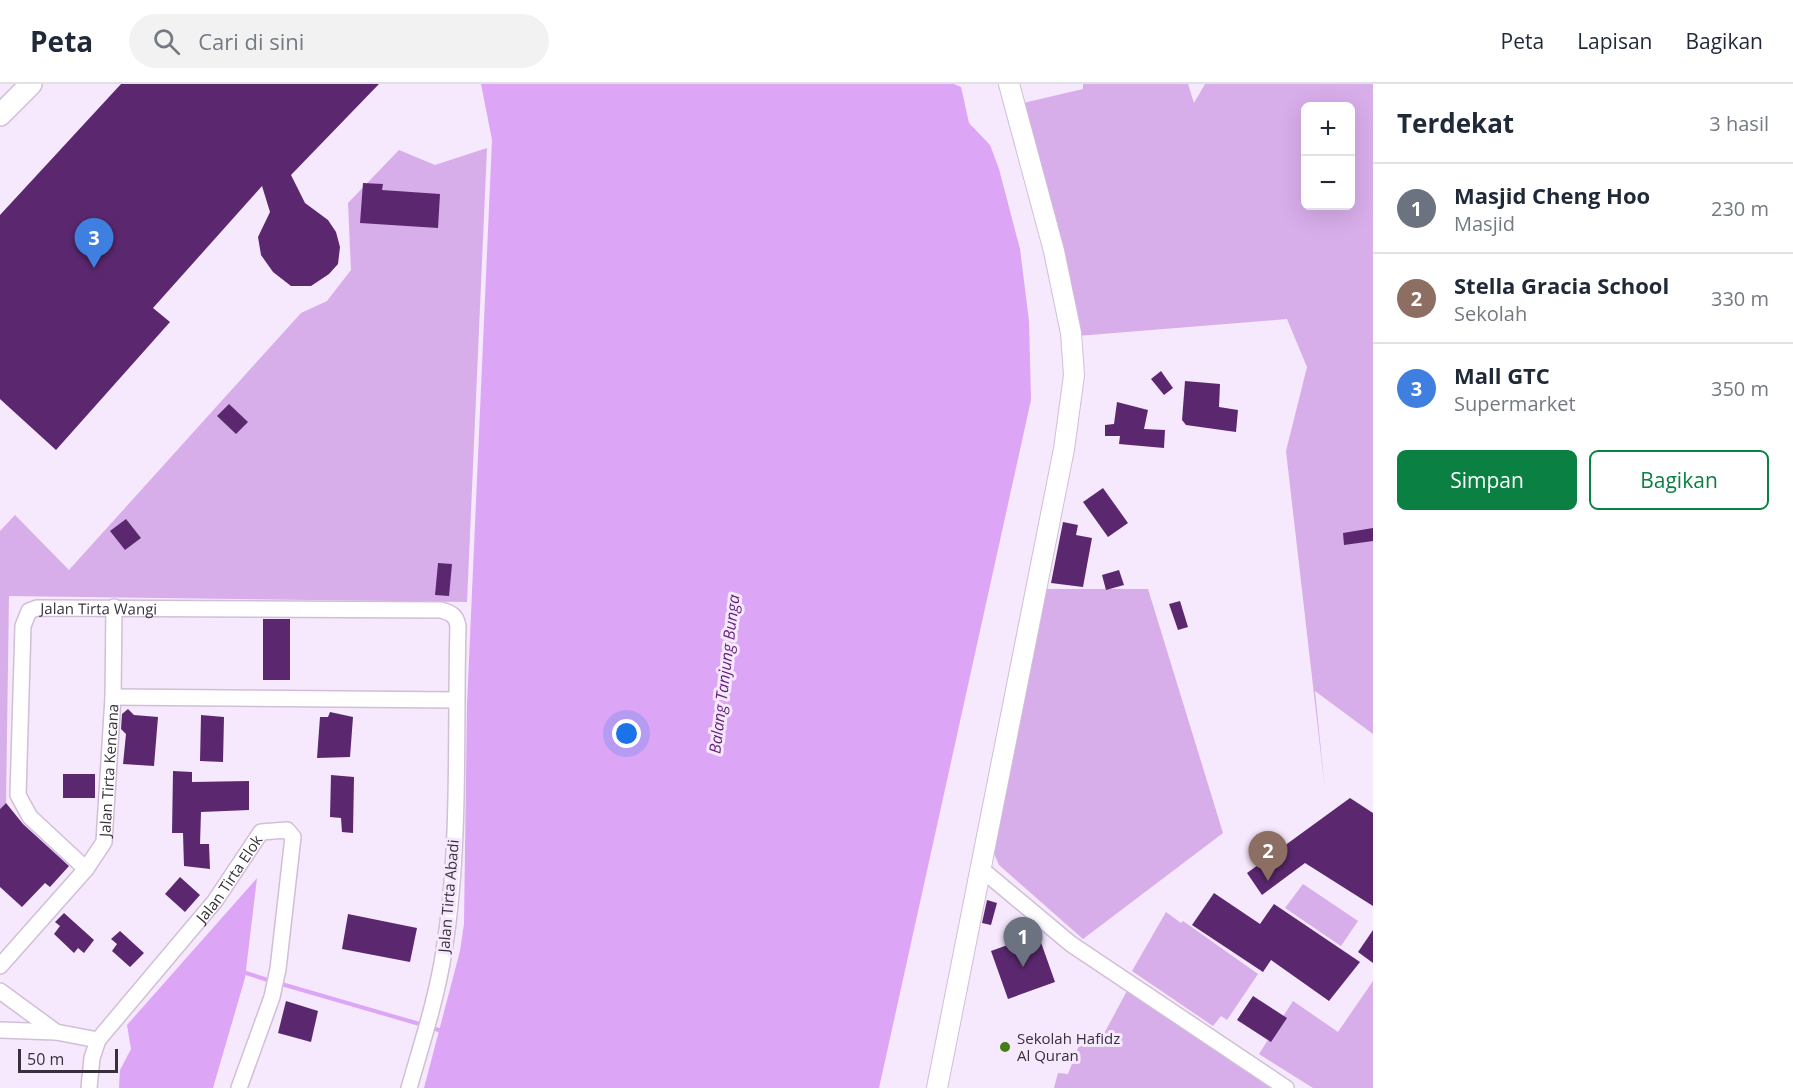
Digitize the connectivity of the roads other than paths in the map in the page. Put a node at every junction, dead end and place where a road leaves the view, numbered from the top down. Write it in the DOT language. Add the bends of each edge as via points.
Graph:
graph roads {
  1 [pos="31,84"];
  2 [pos="1009,84"];
  3 [pos="0,115"];
  4 [pos="114,608"];
  5 [pos="455,616"];
  6 [pos="113,698"];
  7 [pos="456,700"];
  8 [pos="980,868"];
  9 [pos="86,869"];
  10 [pos="0,966"];
  11 [pos="0,991"];
  12 [pos="0,1030"];
  13 [pos="56,1032"];
  14 [pos="98,1040"];
  15 [pos="89,1088"];
  16 [pos="239,1088"];
  17 [pos="409,1088"];
  18 [pos="937,1088"];
  19 [pos="1286,1088"];
  1 -- 3 [label="main road"];
  2 -- 8 [label="street" via="1066,302 1074,375 1064,449"];
  4 -- 5 [label="street, Jalan Tirta Wangi" via="441,610"];
  4 -- 6 [label="street, Jalan Tirta Kencana"];
  4 -- 9 [label="street, Jalan Tirta Wangi" via="34,608 25,615 23,626 18,795 30,818"];
  5 -- 7 [label="street, Jalan Tirta Abadi"];
  6 -- 7 [label="street"];
  6 -- 9 [label="street, Jalan Tirta Kencana" via="105,837"];
  7 -- 17 [label="street, Jalan Tirta Abadi" via="456,768 445,949"];
  8 -- 18 [label="street"];
  8 -- 19 [label="street" via="1071,944"];
  9 -- 10 [label="street, Jalan Tirta Kencana"];
  11 -- 13 [label="street"];
  12 -- 13 [label="street"];
  13 -- 14 [label="street"];
  14 -- 15 [label="street, Jalan Tirta Elok"];
  14 -- 16 [label="street, Jalan Tirta Elok" via="215,901 261,832 287,830 293,837 278,969 272,997"];
}
